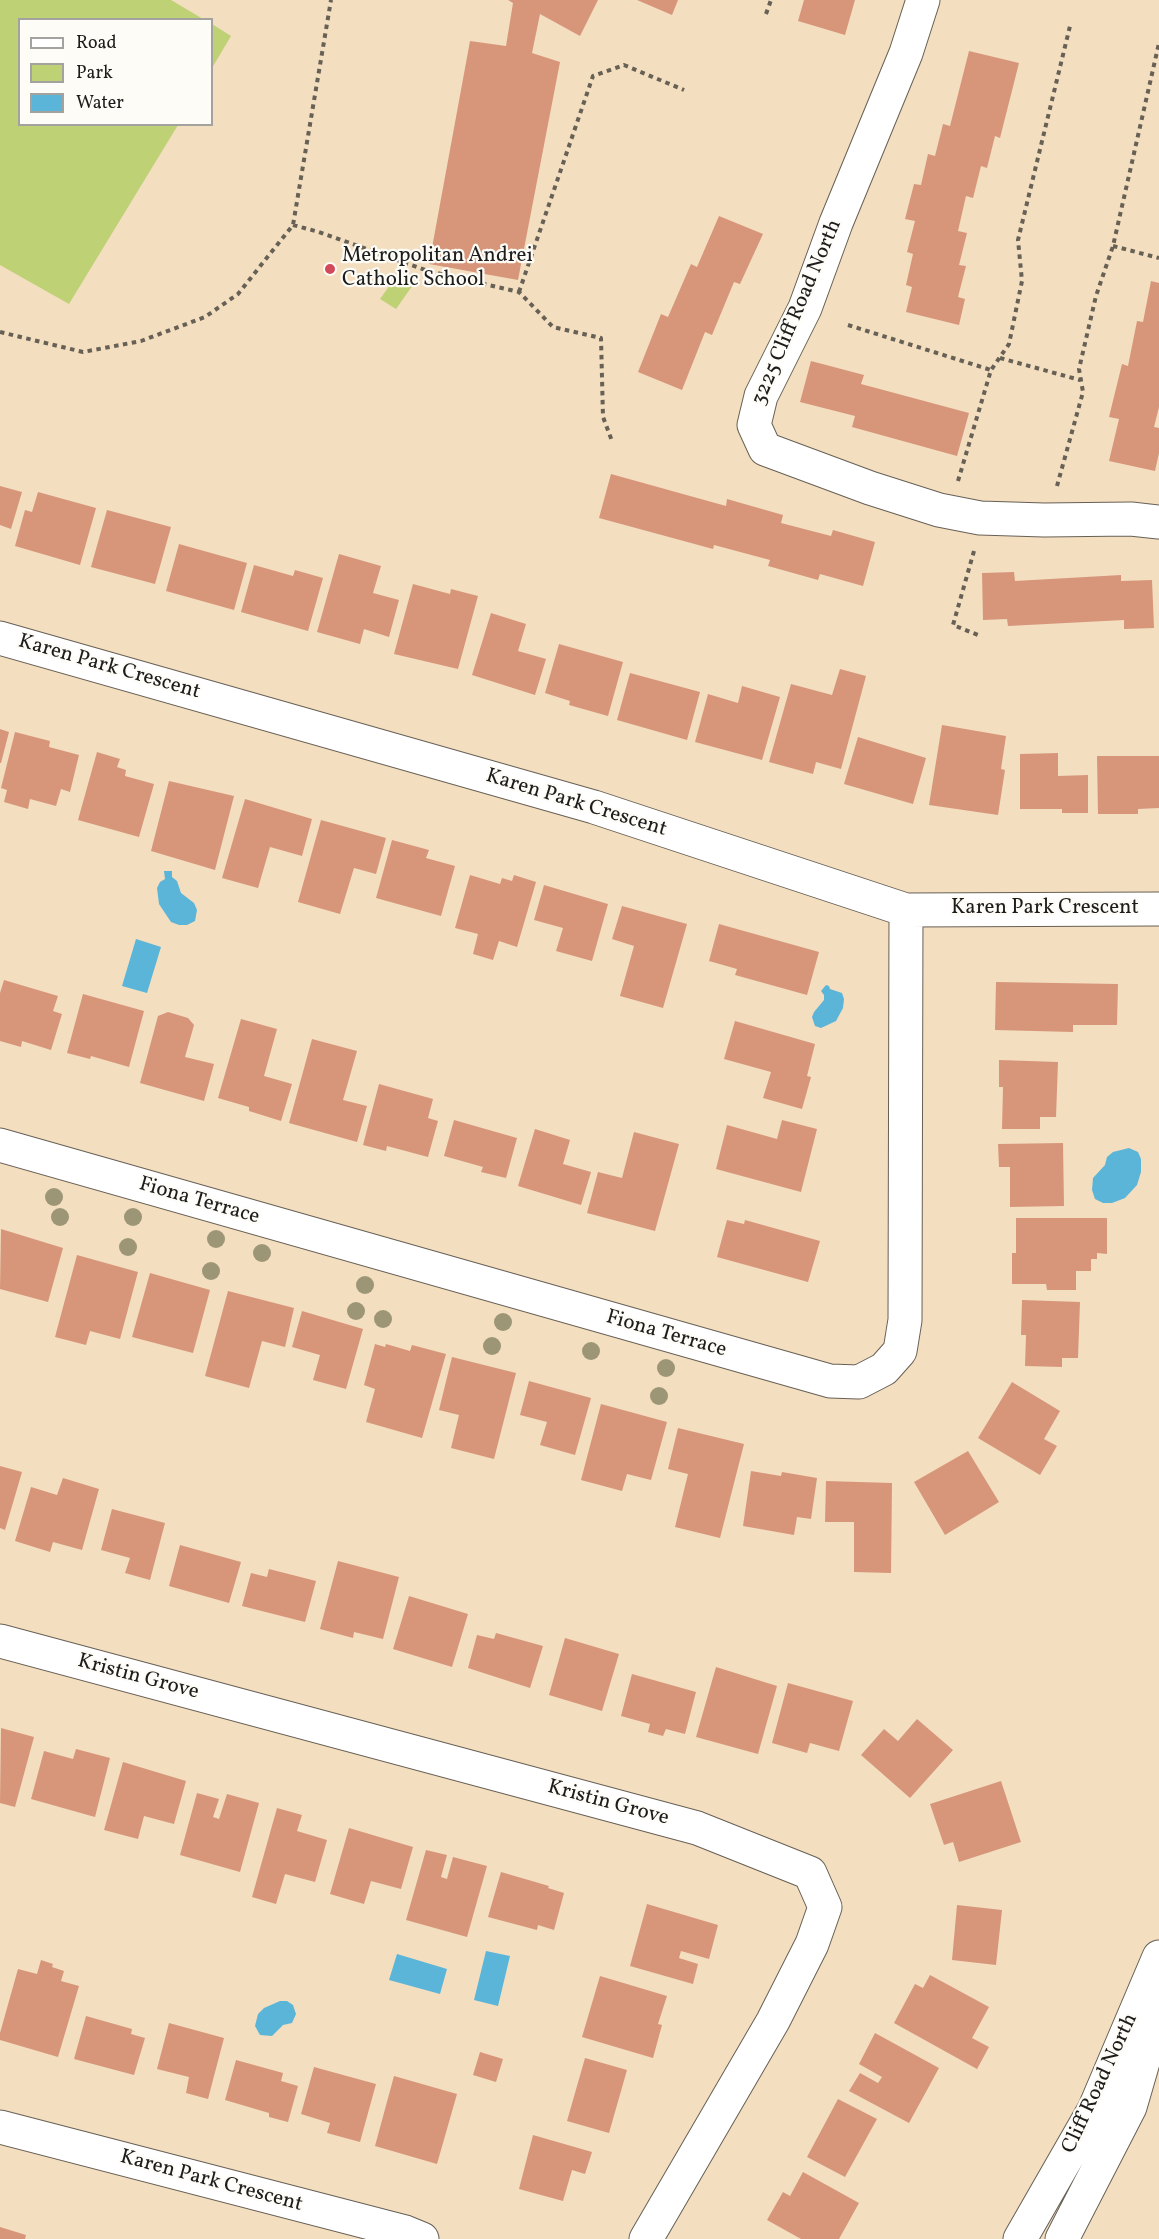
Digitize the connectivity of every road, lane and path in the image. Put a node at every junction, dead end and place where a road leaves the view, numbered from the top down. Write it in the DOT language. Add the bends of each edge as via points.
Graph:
graph roads {
  1 [pos="331,0"];
  2 [pos="771,0"];
  3 [pos="923,0"];
  4 [pos="766,14"];
  5 [pos="1070,26"];
  6 [pos="1159,43"];
  7 [pos="684,90"];
  8 [pos="293,225"];
  9 [pos="1113,246"];
  10 [pos="1159,258"];
  11 [pos="519,292"];
  12 [pos="848,325"];
  13 [pos="0,332"];
  14 [pos="1000,357"];
  15 [pos="991,370"];
  16 [pos="1080,380"];
  17 [pos="612,441"];
  18 [pos="1056,489"];
  19 [pos="957,490"];
  20 [pos="1159,522"];
  21 [pos="975,550"];
  22 [pos="978,635"];
  23 [pos="0,638"];
  24 [pos="1159,909"];
  25 [pos="906,910"];
  26 [pos="0,1145"];
  27 [pos="0,1641"];
  28 [pos="1159,1957"];
  29 [pos="1159,2007"];
  30 [pos="0,2127"];
  31 [pos="422,2239"];
  32 [pos="645,2239"];
  33 [pos="1020,2239"];
  34 [pos="1062,2239"];
  1 -- 8 [label="path"];
  2 -- 4 [label="path"];
  3 -- 20 [label="street, 3225 Cliff Road North" via="805,308 761,396 754,424 765,449 870,488 939,510 980,518"];
  5 -- 14 [label="path" via="1018,240 1022,281 1009,344"];
  6 -- 9 [label="path"];
  7 -- 11 [label="path" via="624,65 593,76"];
  8 -- 11 [label="path" via="428,271"];
  8 -- 13 [label="path" via="238,294 205,316 141,341 83,352"];
  9 -- 10 [label="path"];
  9 -- 16 [label="path" via="1096,296 1079,369"];
  11 -- 17 [label="path" via="553,327 601,338 603,417"];
  12 -- 15 [label="path"];
  14 -- 15 [label="path"];
  14 -- 16 [label="path"];
  15 -- 19 [label="path"];
  16 -- 18 [label="path" via="1083,392"];
  21 -- 22 [label="path" via="953,625"];
  23 -- 25 [label="street, Karen Park Crescent" via="594,807"];
  24 -- 25 [label="street, Karen Park Crescent"];
  25 -- 26 [label="street, Fiona Terrace" via="904,1320 900,1351 884,1369 859,1382 830,1381"];
  27 -- 32 [label="street, Kristin Grove" via="697,1828 810,1873 825,1907 812,1944 773,2021"];
  28 -- 33 [label="street, Cliff Road North" via="1094,2110"];
  29 -- 34 [label="street, Cliff Road North" via="1130,2107"];
  30 -- 31 [label="street, Karen Park Crescent"];
}
